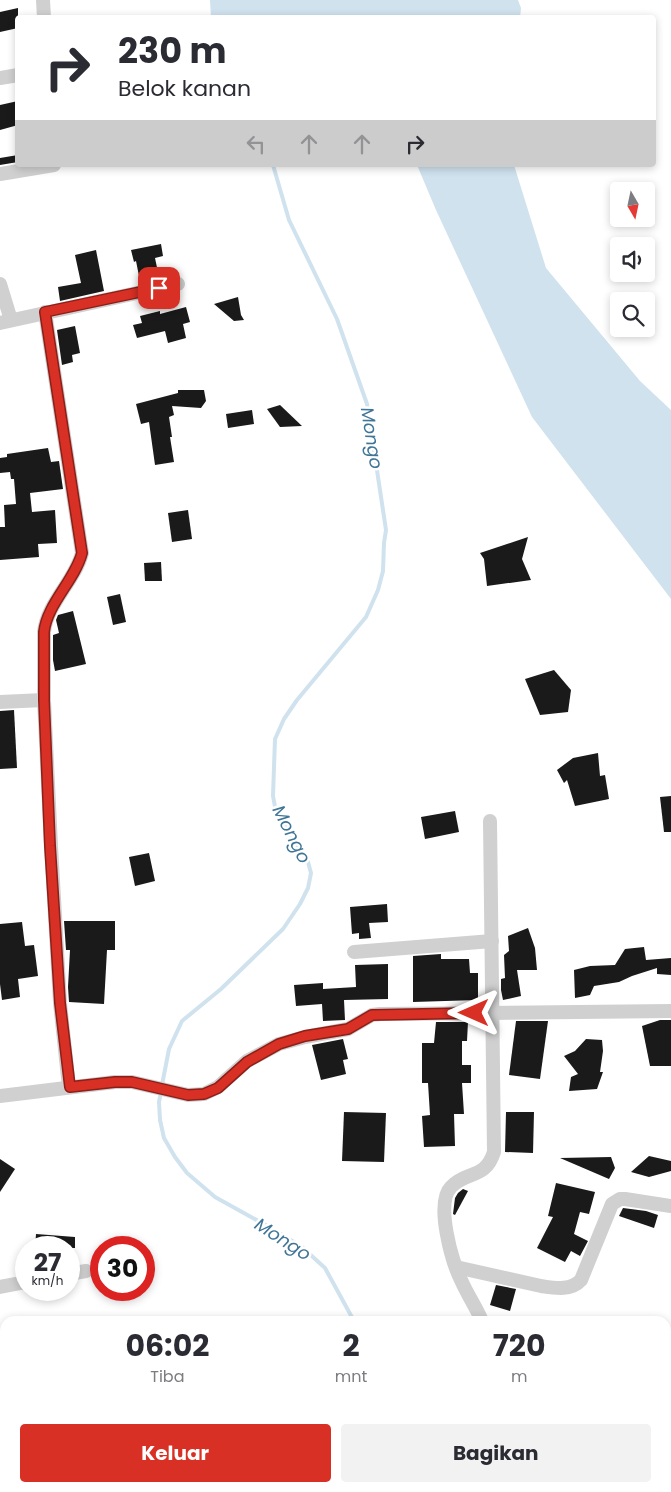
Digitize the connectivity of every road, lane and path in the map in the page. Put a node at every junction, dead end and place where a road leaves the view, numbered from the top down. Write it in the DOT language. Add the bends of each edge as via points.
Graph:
graph roads {
  1 [pos="42,0"];
  2 [pos="44,15"];
  3 [pos="15,76"];
  4 [pos="0,78"];
  5 [pos="42,167"];
  6 [pos="0,174"];
  7 [pos="0,284"];
  8 [pos="178,284"];
  9 [pos="45,312"];
  10 [pos="6,321"];
  11 [pos="44,700"];
  12 [pos="0,702"];
  13 [pos="490,821"];
  14 [pos="492,941"];
  15 [pos="354,952"];
  16 [pos="671,1011"];
  17 [pos="493,1013"];
  18 [pos="70,1087"];
  19 [pos="0,1096"];
  20 [pos="671,1206"];
  21 [pos="456,1267"];
  22 [pos="86,1271"];
  23 [pos="80,1272"];
  24 [pos="15,1284"];
  25 [pos="0,1287"];
  26 [pos="479,1316"];
  1 -- 2 [label="street"];
  3 -- 4 [label="street"];
  5 -- 6 [label="street"];
  7 -- 10 [label="street"];
  8 -- 9 [label="street"];
  9 -- 10 [label="street"];
  9 -- 11 [label="street" via="82,553 44,627"];
  11 -- 12 [label="street"];
  11 -- 18 [label="street" via="60,1003"];
  13 -- 14 [label="street"];
  14 -- 15 [label="street"];
  14 -- 17 [label="street"];
  16 -- 17 [label="street"];
  17 -- 18 [label="street" via="372,1015 348,1029 279,1044 247,1062 218,1088 204,1094 188,1095 132,1082"];
  17 -- 21 [label="street" via="494,1152 486,1167 456,1182 448,1191 444,1215"];
  18 -- 19 [label="street"];
  20 -- 21 [label="street" via="625,1199 612,1204 581,1280 570,1287 542,1286"];
  21 -- 26 [label="street"];
  22 -- 23 [label="street"];
  24 -- 25 [label="street"];
}
